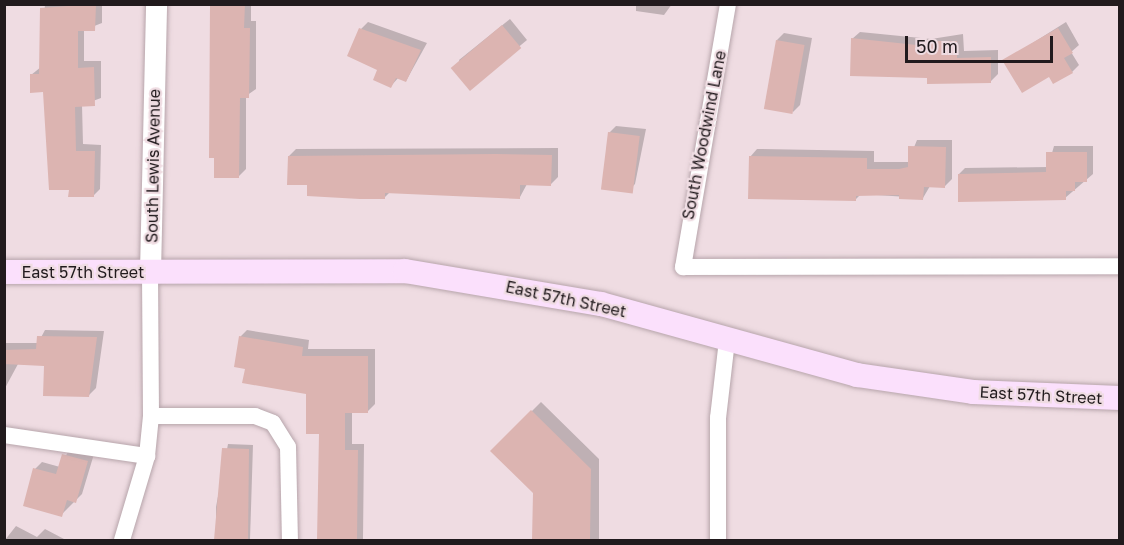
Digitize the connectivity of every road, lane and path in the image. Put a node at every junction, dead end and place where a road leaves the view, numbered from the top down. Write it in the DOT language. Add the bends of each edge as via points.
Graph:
graph roads {
  1 [pos="156,4"];
  2 [pos="728,4"];
  3 [pos="1119,266"];
  4 [pos="4,272"];
  5 [pos="150,272"];
  6 [pos="727,340"];
  7 [pos="1119,398"];
  8 [pos="151,416"];
  9 [pos="4,435"];
  10 [pos="147,456"];
  11 [pos="122,540"];
  12 [pos="290,540"];
  13 [pos="718,540"];
  1 -- 5 [label="street, South Lewis Avenue"];
  2 -- 3 [label="street, South Woodwind Lane" via="683,267"];
  4 -- 5 [label="main road, East 57th Street"];
  5 -- 6 [label="main road, East 57th Street" via="415,273 554,294"];
  5 -- 8 [label="street, South Lewis Avenue"];
  6 -- 7 [label="main road, East 57th Street" via="910,384"];
  6 -- 13 [label="street" via="718,418"];
  8 -- 10 [label="street, South Lewis Avenue"];
  8 -- 12 [label="street" via="255,416 273,423 288,447"];
  9 -- 10 [label="street"];
  10 -- 11 [label="street, South Lewis Avenue"];
}
